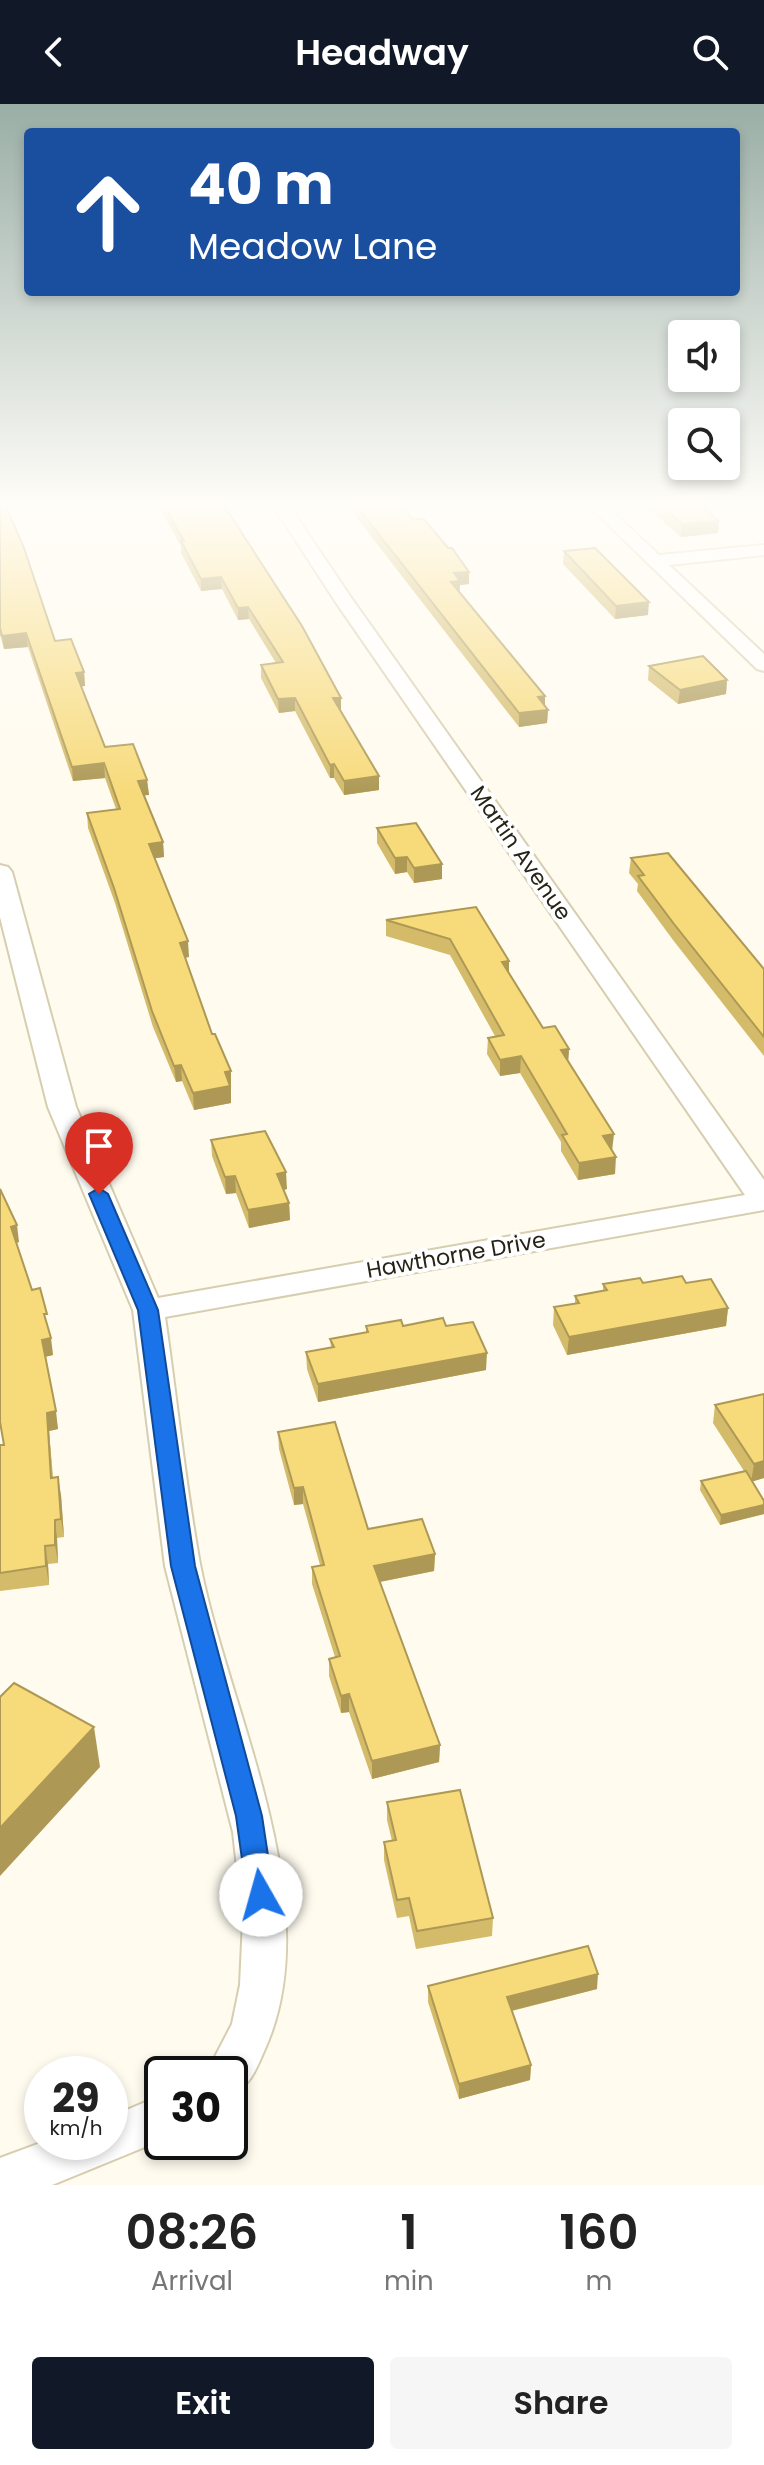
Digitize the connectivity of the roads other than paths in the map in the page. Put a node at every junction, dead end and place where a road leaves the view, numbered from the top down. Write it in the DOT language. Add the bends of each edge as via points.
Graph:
graph roads {
  1 [pos="344,601"];
  2 [pos="696,601"];
  3 [pos="764,665"];
  4 [pos="0,872"];
  5 [pos="764,1201"];
  6 [pos="148,1310"];
  7 [pos="237,2056"];
  8 [pos="57,2160"];
  9 [pos="0,2181"];
  1 -- 5 [label="street, Martin Avenue"];
  2 -- 3 [label="street"];
  4 -- 6 [label="street" via="62,1107"];
  5 -- 6 [label="street, Hawthorne Drive"];
  6 -- 7 [label="street" via="183,1566 253,1832 264,1920 262,1985 253,2026"];
  8 -- 9 [label="street"];
}
